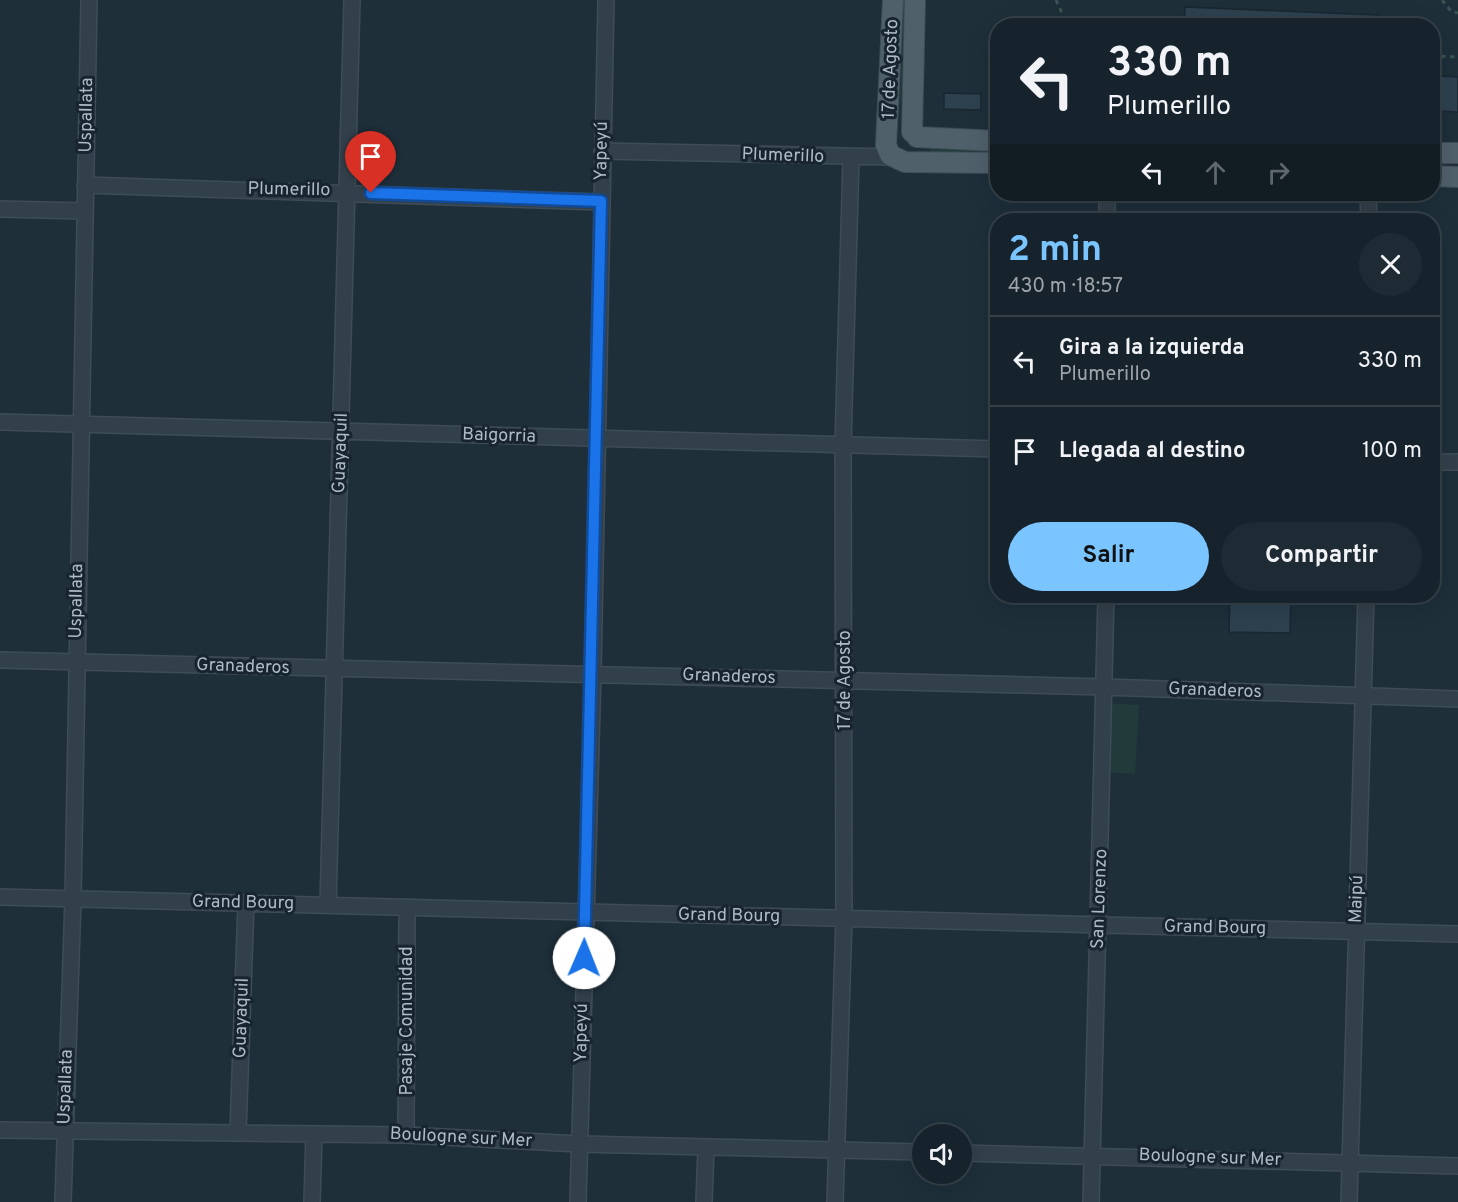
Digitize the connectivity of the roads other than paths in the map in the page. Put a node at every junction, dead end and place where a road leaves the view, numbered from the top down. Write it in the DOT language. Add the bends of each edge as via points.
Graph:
graph roads {
  1 [pos="89,0"];
  2 [pos="352,0"];
  3 [pos="606,0"];
  4 [pos="893,0"];
  5 [pos="915,0"];
  6 [pos="914,134"];
  7 [pos="990,140"];
  8 [pos="602,151"];
  9 [pos="897,152"];
  10 [pos="1440,153"];
  11 [pos="1458,153"];
  12 [pos="851,158"];
  13 [pos="990,162"];
  14 [pos="1440,176"];
  15 [pos="1458,177"];
  16 [pos="85,185"];
  17 [pos="348,192"];
  18 [pos="601,201"];
  19 [pos="0,209"];
  20 [pos="85,211"];
  21 [pos="0,422"];
  22 [pos="82,423"];
  23 [pos="342,431"];
  24 [pos="596,438"];
  25 [pos="843,445"];
  26 [pos="990,449"];
  27 [pos="1440,462"];
  28 [pos="1458,462"];
  29 [pos="1106,603"];
  30 [pos="1366,603"];
  31 [pos="0,660"];
  32 [pos="76,662"];
  33 [pos="335,670"];
  34 [pos="593,673"];
  35 [pos="845,680"];
  36 [pos="1106,687"];
  37 [pos="1363,697"];
  38 [pos="1458,699"];
  39 [pos="0,897"];
  40 [pos="73,899"];
  41 [pos="246,903"];
  42 [pos="328,905"];
  43 [pos="407,907"];
  44 [pos="585,912"];
  45 [pos="844,918"];
  46 [pos="1099,925"];
  47 [pos="1356,932"];
  48 [pos="1458,934"];
  49 [pos="0,1130"];
  50 [pos="65,1131"];
  51 [pos="238,1133"];
  52 [pos="314,1134"];
  53 [pos="406,1135"];
  54 [pos="579,1144"];
  55 [pos="706,1147"];
  56 [pos="837,1151"];
  57 [pos="912,1152"];
  58 [pos="972,1153"];
  59 [pos="1093,1155"];
  60 [pos="1350,1162"];
  61 [pos="1458,1166"];
  62 [pos="63,1202"];
  63 [pos="312,1202"];
  64 [pos="578,1202"];
  65 [pos="704,1202"];
  66 [pos="835,1202"];
  67 [pos="1091,1202"];
  68 [pos="1349,1202"];
  1 -- 16 [label="street, Uspallata"];
  2 -- 17 [label="street, Guayaquil"];
  3 -- 8 [label="street, Yapeyú"];
  4 -- 9 [label="main road, 17 de Agosto"];
  5 -- 6 [label="main road, 17 de Agosto"];
  6 -- 7 [label="main road"];
  6 -- 9 [label="main road" via="898,130"];
  6 -- 9 [label="main road, 17 de Agosto" via="918,152"];
  8 -- 12 [label="street, Plumerillo"];
  8 -- 18 [label="street, Yapeyú"];
  9 -- 12 [label="street, Plumerillo"];
  9 -- 13 [label="main road"];
  10 -- 11 [label="main road"];
  12 -- 25 [label="street, 17 de Agosto"];
  14 -- 15 [label="main road"];
  16 -- 17 [label="street, Plumerillo"];
  16 -- 20 [label="street, Uspallata"];
  17 -- 18 [label="street, Plumerillo"];
  17 -- 23 [label="street, Guayaquil"];
  18 -- 24 [label="street, Yapeyú"];
  19 -- 20 [label="street"];
  20 -- 22 [label="street, Uspallata"];
  21 -- 22 [label="street, Baigorria"];
  22 -- 23 [label="street, Baigorria"];
  22 -- 32 [label="street, Uspallata"];
  23 -- 24 [label="street, Baigorria"];
  23 -- 33 [label="street, Guayaquil"];
  24 -- 25 [label="street, Baigorria"];
  24 -- 34 [label="street, Yapeyú"];
  25 -- 26 [label="street, Baigorria"];
  25 -- 35 [label="street, 17 de Agosto"];
  27 -- 28 [label="street"];
  29 -- 36 [label="street, San Lorenzo"];
  30 -- 37 [label="street, Maipú"];
  31 -- 32 [label="street, Granaderos"];
  32 -- 33 [label="street, Granaderos"];
  32 -- 40 [label="street, Uspallata"];
  33 -- 34 [label="street, Granaderos"];
  33 -- 42 [label="street, Guayaquil"];
  34 -- 35 [label="street, Granaderos"];
  34 -- 44 [label="street, Yapeyú"];
  35 -- 36 [label="street, Granaderos"];
  35 -- 45 [label="street, 17 de Agosto"];
  36 -- 37 [label="street, Granaderos"];
  36 -- 46 [label="street, San Lorenzo"];
  37 -- 38 [label="street, Granaderos"];
  37 -- 47 [label="street, Maipú"];
  39 -- 40 [label="street, Grand Bourg"];
  40 -- 41 [label="street, Grand Bourg"];
  40 -- 50 [label="street, Uspallata"];
  41 -- 42 [label="street, Grand Bourg"];
  41 -- 51 [label="street, Guayaquil"];
  42 -- 43 [label="street, Grand Bourg"];
  43 -- 44 [label="street, Grand Bourg"];
  43 -- 53 [label="street, Pasaje Comunidad"];
  44 -- 45 [label="street, Grand Bourg"];
  44 -- 54 [label="street, Yapeyú"];
  45 -- 46 [label="street, Grand Bourg"];
  45 -- 56 [label="street, 17 de Agosto"];
  46 -- 47 [label="street, Grand Bourg"];
  46 -- 59 [label="street, San Lorenzo"];
  47 -- 48 [label="street, Grand Bourg"];
  47 -- 60 [label="street, Maipú"];
  49 -- 50 [label="street, Boulogne sur Mer"];
  50 -- 51 [label="street, Boulogne sur Mer"];
  50 -- 62 [label="street, Uspallata"];
  51 -- 52 [label="street, Boulogne sur Mer"];
  52 -- 53 [label="street, Boulogne sur Mer"];
  52 -- 63 [label="street"];
  53 -- 54 [label="street, Boulogne sur Mer"];
  54 -- 55 [label="street, Boulogne sur Mer"];
  54 -- 64 [label="street, Yapeyú"];
  55 -- 56 [label="street, Boulogne sur Mer"];
  55 -- 65 [label="street"];
  56 -- 57 [label="street, Boulogne sur Mer"];
  56 -- 66 [label="street, 17 de Agosto"];
  58 -- 59 [label="street, Boulogne sur Mer"];
  59 -- 60 [label="street, Boulogne sur Mer"];
  59 -- 67 [label="street, San Lorenzo"];
  60 -- 61 [label="street, Boulogne sur Mer"];
  60 -- 68 [label="street, Maipú"];
}
